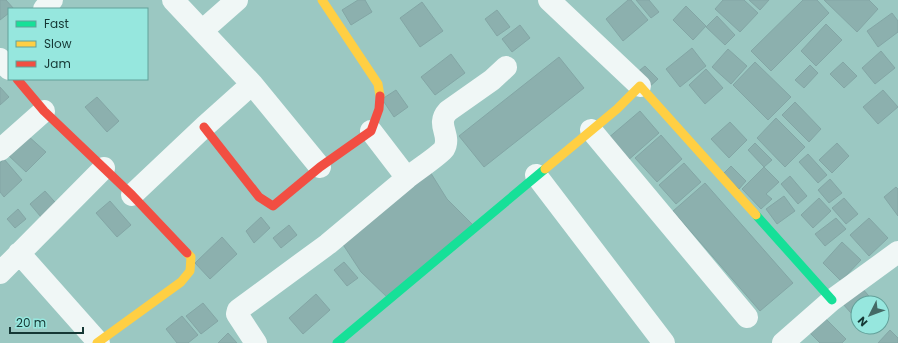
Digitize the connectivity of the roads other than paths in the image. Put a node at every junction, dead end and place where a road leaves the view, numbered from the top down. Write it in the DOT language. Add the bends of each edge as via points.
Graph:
graph roads {
  1 [pos="52,0"];
  2 [pos="173,0"];
  3 [pos="237,0"];
  4 [pos="322,0"];
  5 [pos="549,0"];
  6 [pos="45,8"];
  7 [pos="203,30"];
  8 [pos="8,50"];
  9 [pos="0,59"];
  10 [pos="506,67"];
  11 [pos="8,68"];
  12 [pos="18,80"];
  13 [pos="252,84"];
  14 [pos="640,86"];
  15 [pos="44,111"];
  16 [pos="204,126"];
  17 [pos="591,130"];
  18 [pos="371,131"];
  19 [pos="0,150"];
  20 [pos="320,167"];
  21 [pos="104,168"];
  22 [pos="536,175"];
  23 [pos="407,178"];
  24 [pos="132,195"];
  25 [pos="898,252"];
  26 [pos="19,254"];
  27 [pos="0,273"];
  28 [pos="832,300"];
  29 [pos="747,317"];
  30 [pos="98,343"];
  31 [pos="256,343"];
  32 [pos="337,343"];
  33 [pos="664,343"];
  34 [pos="783,343"];
  1 -- 6 [label="street"];
  2 -- 7 [label="street"];
  3 -- 7 [label="street"];
  4 -- 18 [label="street" via="378,84 379,109"];
  5 -- 14 [label="street"];
  7 -- 13 [label="street"];
  8 -- 9 [label="street"];
  9 -- 11 [label="street"];
  10 -- 23 [label="street" via="448,110 443,116 442,124 446,139 444,149"];
  12 -- 15 [label="street"];
  13 -- 16 [label="street"];
  13 -- 20 [label="street"];
  14 -- 17 [label="street"];
  14 -- 28 [label="street"];
  15 -- 19 [label="street"];
  15 -- 21 [label="street"];
  16 -- 20 [label="street" via="259,197 273,206"];
  16 -- 24 [label="street"];
  17 -- 22 [label="street"];
  17 -- 29 [label="street"];
  18 -- 20 [label="street"];
  18 -- 23 [label="street"];
  21 -- 24 [label="street"];
  21 -- 26 [label="street"];
  22 -- 32 [label="street"];
  22 -- 33 [label="street"];
  23 -- 31 [label="street" via="328,244 238,310 239,320"];
  24 -- 30 [label="street" via="192,257 193,265 181,282"];
  25 -- 28 [label="street"];
  26 -- 27 [label="street"];
  26 -- 30 [label="street"];
  28 -- 34 [label="street"];
}
